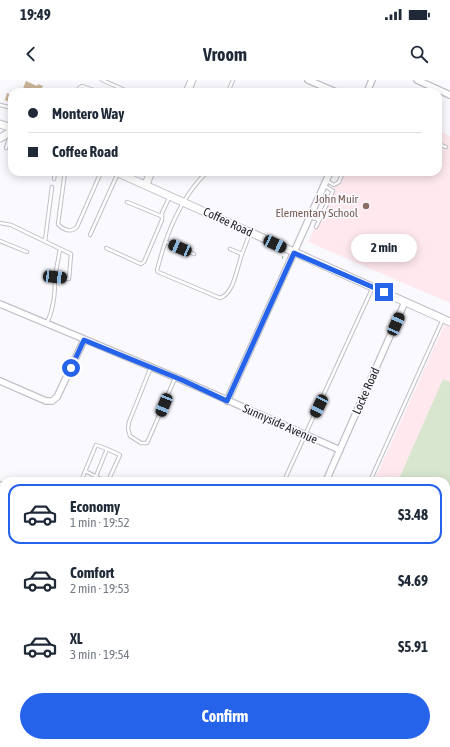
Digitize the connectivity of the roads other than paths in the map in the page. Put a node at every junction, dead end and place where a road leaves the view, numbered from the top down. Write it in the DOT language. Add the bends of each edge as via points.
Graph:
graph roads {
  1 [pos="102,80"];
  2 [pos="308,80"];
  3 [pos="417,80"];
  4 [pos="120,88"];
  5 [pos="327,88"];
  6 [pos="435,88"];
  7 [pos="8,141"];
  8 [pos="442,146"];
  9 [pos="446,147"];
  10 [pos="6,148"];
  11 [pos="54,176"];
  12 [pos="64,176"];
  13 [pos="98,176"];
  14 [pos="115,176"];
  15 [pos="127,176"];
  16 [pos="149,176"];
  17 [pos="203,176"];
  18 [pos="327,176"];
  19 [pos="341,176"];
  20 [pos="54,179"];
  21 [pos="325,183"];
  22 [pos="146,184"];
  23 [pos="52,187"];
  24 [pos="170,195"];
  25 [pos="127,202"];
  26 [pos="184,202"];
  27 [pos="161,216"];
  28 [pos="310,217"];
  29 [pos="319,220"];
  30 [pos="0,223"];
  31 [pos="316,227"];
  32 [pos="251,233"];
  33 [pos="90,235"];
  34 [pos="0,241"];
  35 [pos="44,241"];
  36 [pos="166,242"];
  37 [pos="106,248"];
  38 [pos="60,249"];
  39 [pos="230,249"];
  40 [pos="26,252"];
  41 [pos="294,253"];
  42 [pos="194,254"];
  43 [pos="242,254"];
  44 [pos="55,277"];
  45 [pos="373,288"];
  46 [pos="406,302"];
  47 [pos="0,304"];
  48 [pos="447,320"];
  49 [pos="47,324"];
  50 [pos="84,340"];
  51 [pos="151,367"];
  52 [pos="175,377"];
  53 [pos="0,381"];
  54 [pos="227,401"];
  55 [pos="305,435"];
  56 [pos="107,449"];
  57 [pos="340,450"];
  58 [pos="85,471"];
  59 [pos="96,476"];
  60 [pos="83,477"];
  61 [pos="109,477"];
  62 [pos="286,477"];
  63 [pos="328,477"];
  64 [pos="372,477"];
  1 -- 4 [label="lane"];
  2 -- 5 [label="street"];
  3 -- 6 [label="street"];
  7 -- 10 [label="lane"];
  8 -- 9 [label="lane"];
  11 -- 20 [label="lane"];
  12 -- 13 [label="lane" via="58,224 69,231 77,227"];
  14 -- 33 [label="lane"];
  15 -- 22 [label="main road, Coffee Road"];
  16 -- 22 [label="main road"];
  17 -- 26 [label="lane"];
  18 -- 21 [label="street"];
  19 -- 21 [label="lane" via="334,185"];
  21 -- 28 [label="street"];
  21 -- 29 [label="lane" via="333,190"];
  22 -- 24 [label="main road, Coffee Road"];
  23 -- 35 [label="lane"];
  24 -- 26 [label="main road, Coffee Road"];
  24 -- 27 [label="lane"];
  25 -- 27 [label="lane"];
  26 -- 32 [label="main road, Coffee Road"];
  26 -- 36 [label="lane"];
  27 -- 37 [label="lane" via="162,220 141,264"];
  28 -- 29 [label="lane"];
  28 -- 41 [label="street"];
  29 -- 31 [label="lane"];
  30 -- 35 [label="lane" via="11,225"];
  32 -- 41 [label="main road, Coffee Road"];
  32 -- 43 [label="lane"];
  34 -- 40 [label="lane"];
  35 -- 38 [label="lane"];
  36 -- 42 [label="lane"];
  36 -- 43 [label="lane" via="158,272 220,298 224,297 232,285"];
  38 -- 44 [label="lane"];
  38 -- 44 [label="lane" via="71,254 69,279"];
  39 -- 43 [label="lane"];
  41 -- 45 [label="main road, Coffee Road"];
  41 -- 54 [label="street"];
  44 -- 49 [label="lane" via="55,300"];
  45 -- 46 [label="main road, Coffee Road"];
  45 -- 55 [label="lane"];
  46 -- 48 [label="main road, Coffee Road"];
  46 -- 57 [label="street, Locke Road"];
  47 -- 49 [label="street, Sunnyside Avenue"];
  48 -- 64 [label="lane"];
  49 -- 50 [label="street, Sunnyside Avenue"];
  50 -- 51 [label="street, Sunnyside Avenue"];
  50 -- 53 [label="street" via="57,397 52,401 46,401"];
  51 -- 52 [label="street, Sunnyside Avenue"];
  51 -- 52 [label="lane" via="128,429 130,436 141,442 147,443"];
  52 -- 54 [label="street, Sunnyside Avenue"];
  54 -- 55 [label="street, Sunnyside Avenue"];
  55 -- 57 [label="street, Sunnyside Avenue"];
  55 -- 62 [label="lane"];
  56 -- 58 [label="lane" via="96,445"];
  56 -- 59 [label="lane"];
  56 -- 61 [label="lane" via="120,455"];
  57 -- 63 [label="street, Locke Road"];
  58 -- 59 [label="lane"];
  58 -- 60 [label="lane"];
}
